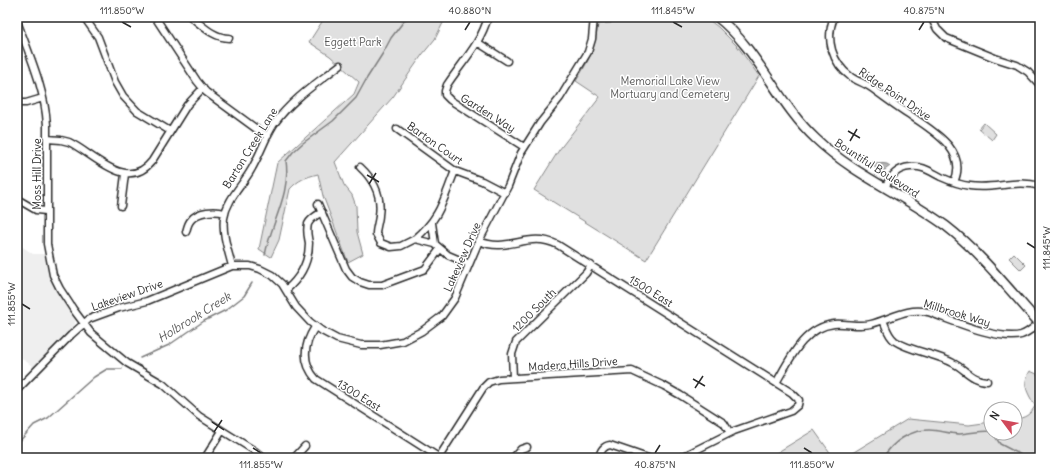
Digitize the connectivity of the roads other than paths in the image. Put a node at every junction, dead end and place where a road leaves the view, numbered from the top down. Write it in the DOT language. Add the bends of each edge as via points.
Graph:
graph roads {
  1 [pos="84,17"];
  2 [pos="156,17"];
  3 [pos="191,17"];
  4 [pos="488,17"];
  5 [pos="594,17"];
  6 [pos="717,17"];
  7 [pos="834,17"];
  8 [pos="933,17"];
  9 [pos="17,20"];
  10 [pos="229,38"];
  11 [pos="477,42"];
  12 [pos="507,61"];
  13 [pos="340,65"];
  14 [pos="1040,85"];
  15 [pos="203,88"];
  16 [pos="43,98"];
  17 [pos="17,103"];
  18 [pos="397,129"];
  19 [pos="170,132"];
  20 [pos="268,136"];
  21 [pos="47,139"];
  22 [pos="524,147"];
  23 [pos="360,167"];
  24 [pos="455,171"];
  25 [pos="125,174"];
  26 [pos="954,182"];
  27 [pos="1040,186"];
  28 [pos="885,187"];
  29 [pos="505,193"];
  30 [pos="17,199"];
  31 [pos="318,204"];
  32 [pos="120,206"];
  33 [pos="46,211"];
  34 [pos="225,212"];
  35 [pos="322,212"];
  36 [pos="432,223"];
  37 [pos="186,232"];
  38 [pos="415,239"];
  39 [pos="479,240"];
  40 [pos="438,247"];
  41 [pos="469,264"];
  42 [pos="591,265"];
  43 [pos="232,266"];
  44 [pos="286,290"];
  45 [pos="883,320"];
  46 [pos="83,324"];
  47 [pos="1039,324"];
  48 [pos="315,327"];
  49 [pos="513,378"];
  50 [pos="987,381"];
  51 [pos="776,383"];
  52 [pos="17,390"];
  53 [pos="222,430"];
  54 [pos="730,433"];
  55 [pos="305,446"];
  56 [pos="527,447"];
  57 [pos="205,458"];
  58 [pos="264,458"];
  59 [pos="294,458"];
  60 [pos="439,458"];
  61 [pos="513,458"];
  62 [pos="599,458"];
  63 [pos="648,458"];
  64 [pos="680,458"];
  1 -- 19 [label="street" via="98,37 123,96 137,110"];
  2 -- 15 [label="street"];
  3 -- 10 [label="street" via="214,34"];
  4 -- 11 [label="street"];
  5 -- 22 [label="street, Lakeview Drive" via="591,45 585,58"];
  6 -- 28 [label="main road, Bountiful Boulevard" via="748,47 786,104 809,132 836,156"];
  7 -- 26 [label="street, Ridge Point Drive" via="830,39 838,64 850,76 871,88 943,140 957,163 958,174"];
  8 -- 14 [label="street" via="937,29 946,38 1017,65"];
  9 -- 16 [label="street, Moss Hill Drive"];
  11 -- 12 [label="street"];
  11 -- 22 [label="street, Garden Way" via="444,93 450,100"];
  13 -- 20 [label="street, Barton Creek Lane" via="293,102"];
  15 -- 19 [label="street" via="190,101"];
  15 -- 20 [label="street" via="214,99"];
  16 -- 17 [label="street"];
  16 -- 21 [label="street, Moss Hill Drive"];
  18 -- 24 [label="street, Barton Court"];
  19 -- 25 [label="street" via="149,165 137,173"];
  20 -- 34 [label="street, Barton Creek Lane"];
  21 -- 25 [label="street" via="69,142"];
  21 -- 33 [label="street, Moss Hill Drive"];
  22 -- 29 [label="street, Lakeview Drive"];
  23 -- 38 [label="street" via="371,179 377,192 380,207 376,234 379,240 384,245 394,247"];
  24 -- 29 [label="street, Barton Court" via="482,180"];
  24 -- 36 [label="street"];
  25 -- 32 [label="street"];
  26 -- 27 [label="street" via="978,187 1021,183"];
  26 -- 28 [label="street" via="921,167 911,167 894,173"];
  28 -- 47 [label="main road, Bountiful Boulevard" via="938,221 965,242"];
  29 -- 39 [label="street, Lakeview Drive"];
  30 -- 33 [label="street" via="36,210"];
  31 -- 35 [label="street"];
  33 -- 46 [label="street, Moss Hill Drive" via="47,244 53,275"];
  34 -- 37 [label="street" via="209,212 196,216 190,221"];
  34 -- 43 [label="street, Barton Creek Lane" via="224,232"];
  35 -- 40 [label="street" via="346,269 352,277 365,284 382,285 423,270 431,262"];
  35 -- 44 [label="street" via="313,218 308,226 307,261 303,271"];
  36 -- 38 [label="street"];
  36 -- 40 [label="street"];
  38 -- 40 [label="street"];
  39 -- 41 [label="street, Lakeview Drive"];
  39 -- 42 [label="street, 1500 East" via="500,246 529,239 546,240"];
  40 -- 41 [label="street" via="452,257"];
  41 -- 48 [label="street, Lakeview Drive" via="458,292 445,312 428,328 408,339 387,344 361,345 337,339"];
  42 -- 49 [label="street, 1200 South" via="586,273 516,342 512,354"];
  42 -- 51 [label="street, 1500 East"];
  43 -- 44 [label="street, Lakeview Drive" via="250,266 264,270 276,278"];
  43 -- 46 [label="street, Lakeview Drive" via="147,301 92,318"];
  44 -- 48 [label="street, Lakeview Drive" via="296,307"];
  45 -- 47 [label="street, Millbrook Way" via="903,312 922,311 1007,337 1024,334"];
  45 -- 50 [label="street" via="891,338 896,342 951,362 973,377"];
  45 -- 51 [label="street, Millbrook Way" via="864,325 829,325 813,332 801,343"];
  46 -- 52 [label="street, Lakeview Drive"];
  46 -- 53 [label="street, Moss Hill Drive" via="91,334 127,363 163,384 195,413"];
  48 -- 60 [label="street, 1300 East" via="307,342 305,353 308,367 316,379"];
  49 -- 54 [label="street, Madera Hills Drive" via="632,371 680,395 724,423"];
  49 -- 60 [label="street, Madera Hills Drive" via="495,379 483,388"];
  51 -- 54 [label="street, 1500 East" via="796,396 799,402 796,408"];
  53 -- 57 [label="street"];
  53 -- 58 [label="street, Moss Hill Drive"];
  54 -- 64 [label="street"];
  55 -- 59 [label="street"];
  56 -- 61 [label="street"];
  62 -- 63 [label="street" via="607,445"];
}
